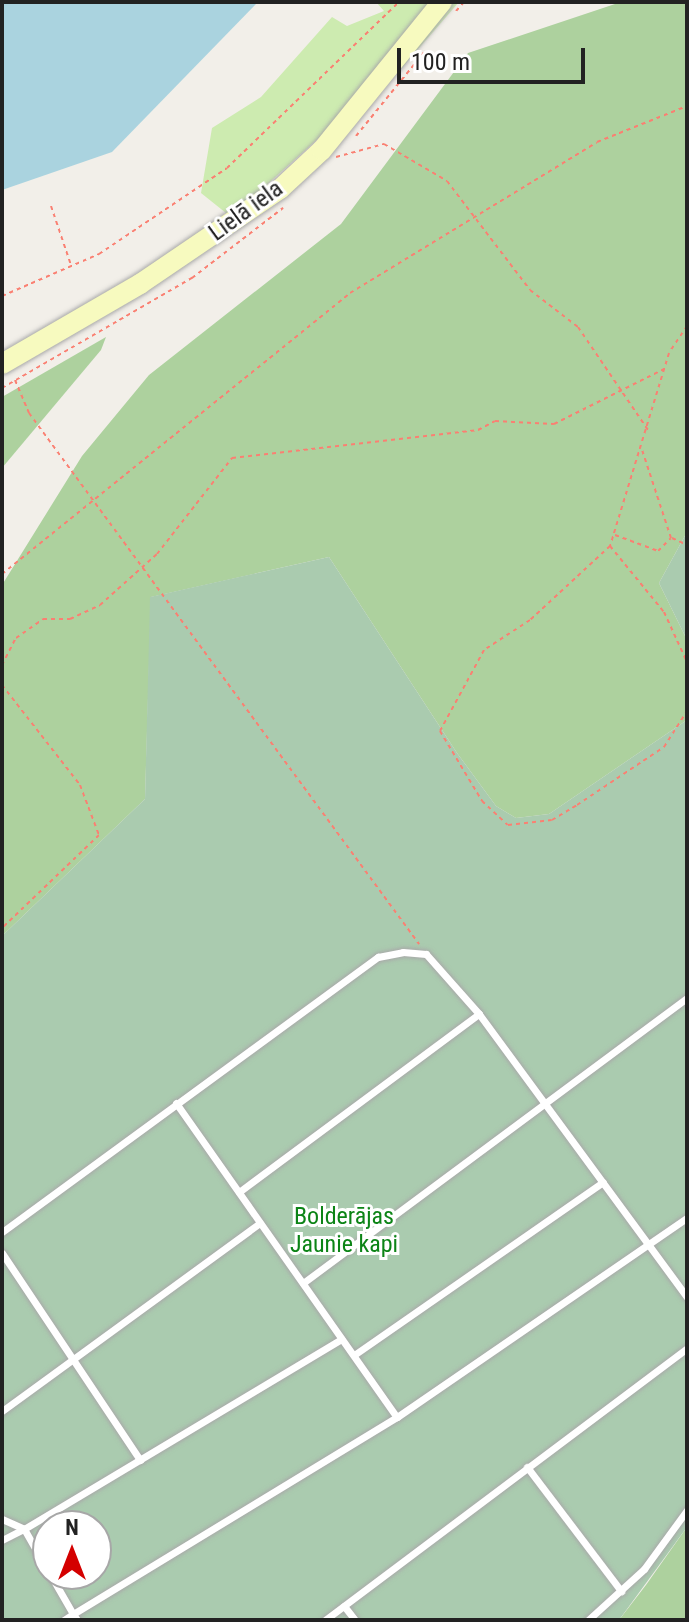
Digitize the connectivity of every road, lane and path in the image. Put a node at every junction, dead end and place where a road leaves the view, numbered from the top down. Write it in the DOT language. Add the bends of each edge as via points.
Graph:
graph roads {
  1 [pos="399,2"];
  2 [pos="442,2"];
  3 [pos="687,106"];
  4 [pos="336,158"];
  5 [pos="51,206"];
  6 [pos="468,216"];
  7 [pos="72,266"];
  8 [pos="2,296"];
  9 [pos="687,326"];
  10 [pos="666,368"];
  11 [pos="8,372"];
  12 [pos="625,394"];
  13 [pos="648,430"];
  14 [pos="641,449"];
  15 [pos="94,499"];
  16 [pos="614,535"];
  17 [pos="671,538"];
  18 [pos="687,545"];
  19 [pos="610,546"];
  20 [pos="143,564"];
  21 [pos="2,574"];
  22 [pos="687,662"];
  23 [pos="2,665"];
  24 [pos="2,685"];
  25 [pos="687,711"];
  26 [pos="2,928"];
  27 [pos="426,954"];
  28 [pos="687,998"];
  29 [pos="479,1014"];
  30 [pos="176,1103"];
  31 [pos="546,1105"];
  32 [pos="603,1182"];
  33 [pos="239,1192"];
  34 [pos="687,1218"];
  35 [pos="260,1223"];
  36 [pos="2,1232"];
  37 [pos="650,1246"];
  38 [pos="2,1253"];
  39 [pos="303,1283"];
  40 [pos="687,1297"];
  41 [pos="341,1339"];
  42 [pos="687,1348"];
  43 [pos="354,1355"];
  44 [pos="75,1358"];
  45 [pos="2,1411"];
  46 [pos="397,1417"];
  47 [pos="140,1460"];
  48 [pos="527,1467"];
  49 [pos="687,1510"];
  50 [pos="2,1519"];
  51 [pos="24,1529"];
  52 [pos="2,1540"];
  53 [pos="32,1543"];
  54 [pos="59,1590"];
  55 [pos="621,1591"];
  56 [pos="344,1606"];
  57 [pos="75,1617"];
  58 [pos="64,1620"];
  59 [pos="325,1620"];
  60 [pos="355,1620"];
  61 [pos="588,1620"];
  1 -- 7 [label="path" via="227,168"];
  2 -- 11 [label="main road, Lielā iela" via="332,139 280,189"];
  3 -- 6 [label="path" via="597,142"];
  4 -- 6 [label="path" via="384,144 447,181"];
  5 -- 7 [label="path"];
  6 -- 12 [label="path" via="530,290 578,327"];
  6 -- 15 [label="path" via="350,293"];
  7 -- 8 [label="path"];
  9 -- 10 [label="path"];
  10 -- 12 [label="path"];
  10 -- 13 [label="path"];
  11 -- 15 [label="path" via="29,413"];
  12 -- 13 [label="path"];
  12 -- 20 [label="path" via="554,424 495,421 478,430 232,458"];
  13 -- 14 [label="path"];
  14 -- 16 [label="path"];
  14 -- 17 [label="path"];
  15 -- 20 [label="path"];
  15 -- 21 [label="path"];
  16 -- 17 [label="path" via="658,551"];
  16 -- 19 [label="path"];
  17 -- 18 [label="path"];
  19 -- 22 [label="path" via="664,612"];
  19 -- 25 [label="path" via="530,620 484,650 441,729 482,801 508,825 552,820 577,805 664,747"];
  20 -- 23 [label="path" via="100,605 70,619 43,619 16,638"];
  20 -- 27 [label="path"];
  24 -- 26 [label="path" via="80,785 99,835"];
  27 -- 29 [label="lane"];
  27 -- 30 [label="lane" via="378,957"];
  28 -- 31 [label="lane"];
  29 -- 31 [label="lane"];
  29 -- 33 [label="lane"];
  30 -- 33 [label="lane"];
  30 -- 36 [label="lane"];
  31 -- 32 [label="lane"];
  31 -- 39 [label="lane"];
  32 -- 37 [label="lane"];
  32 -- 43 [label="lane"];
  33 -- 35 [label="lane"];
  34 -- 37 [label="lane"];
  35 -- 39 [label="lane"];
  35 -- 44 [label="lane"];
  37 -- 40 [label="lane"];
  37 -- 46 [label="lane"];
  38 -- 44 [label="lane"];
  39 -- 41 [label="lane"];
  41 -- 43 [label="lane"];
  41 -- 47 [label="lane"];
  42 -- 48 [label="lane"];
  43 -- 46 [label="lane"];
  44 -- 45 [label="lane"];
  44 -- 47 [label="lane"];
  46 -- 57 [label="lane"];
  47 -- 51 [label="lane"];
  48 -- 55 [label="lane"];
  48 -- 56 [label="lane"];
  49 -- 55 [label="lane"];
  50 -- 51 [label="lane"];
  51 -- 52 [label="lane"];
  51 -- 53 [label="lane"];
  54 -- 57 [label="lane"];
  55 -- 61 [label="lane"];
  56 -- 59 [label="lane"];
  56 -- 60 [label="lane"];
  57 -- 58 [label="lane"];
}
